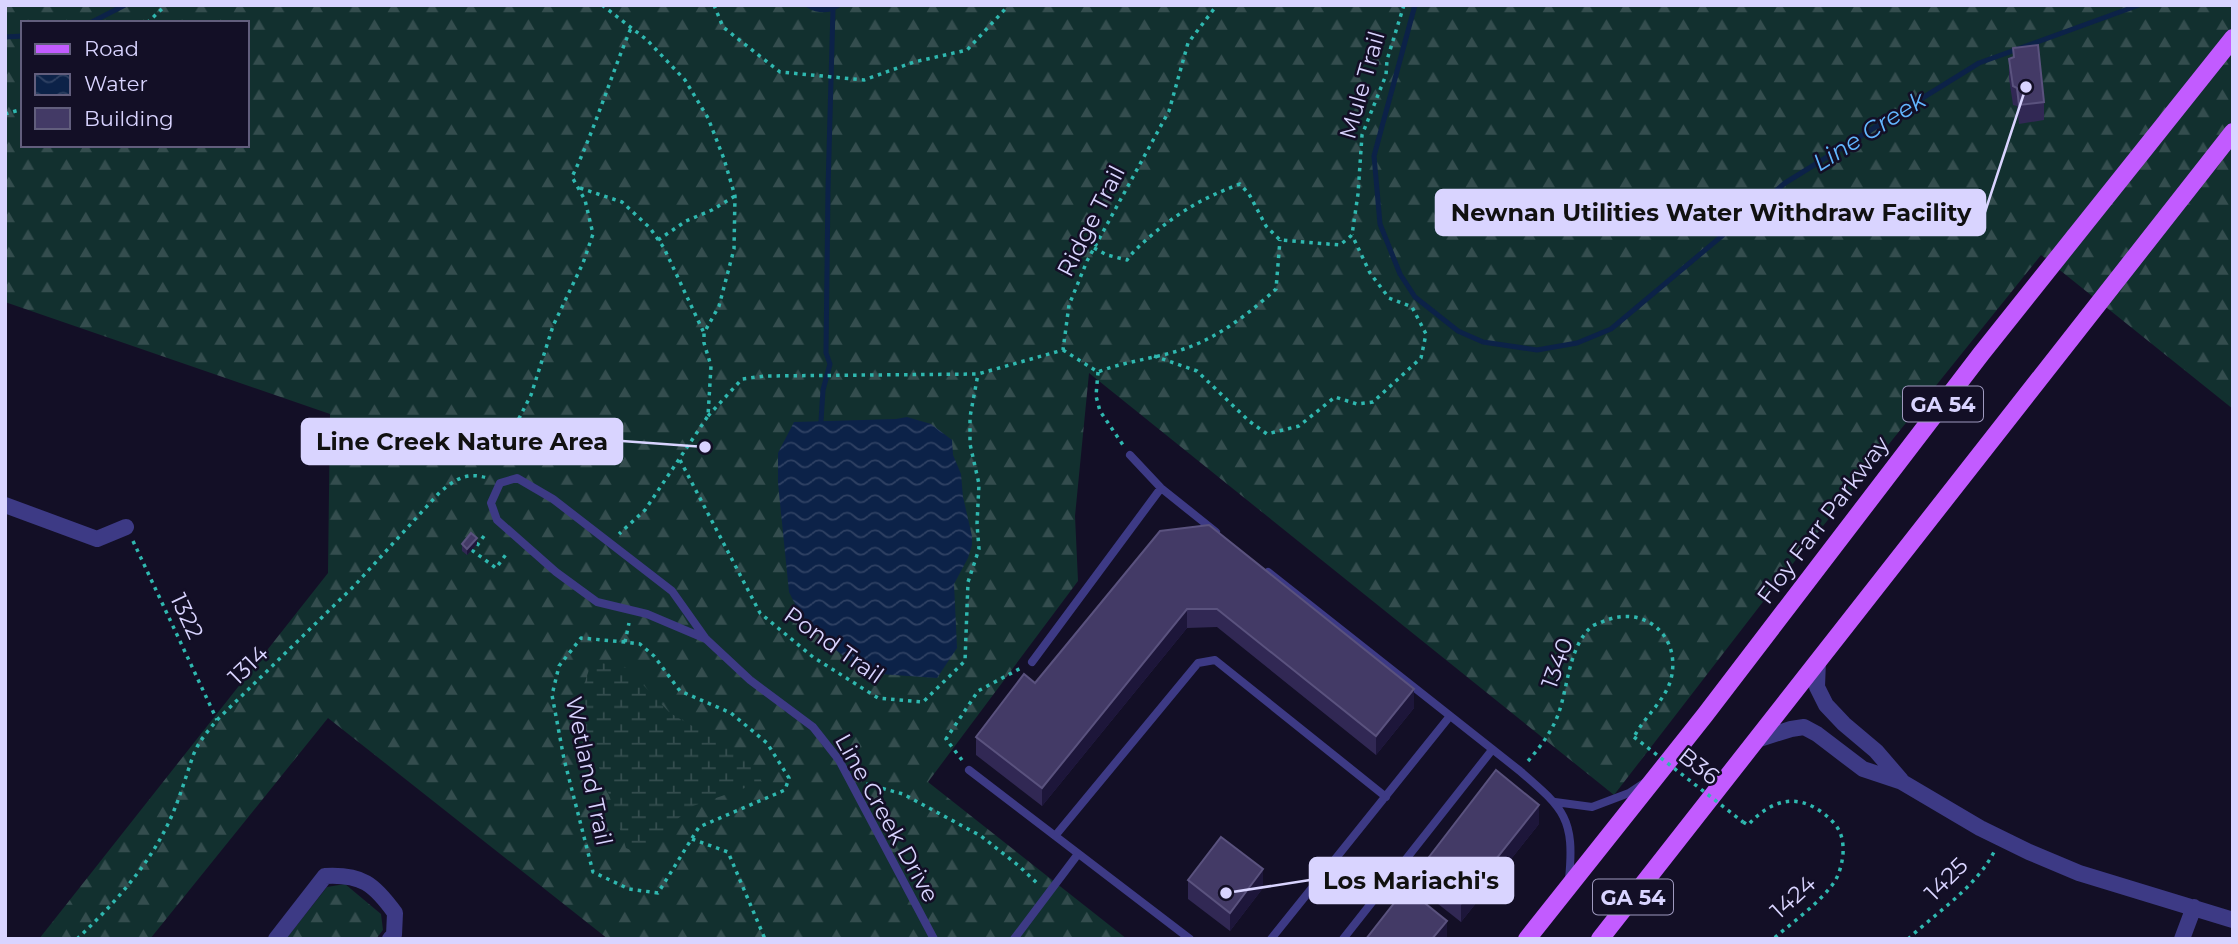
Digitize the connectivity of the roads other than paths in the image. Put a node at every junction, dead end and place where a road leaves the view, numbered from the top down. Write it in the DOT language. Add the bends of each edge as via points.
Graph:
graph roads {
  1 [pos="2233,38"];
  2 [pos="2233,132"];
  3 [pos="1130,455"];
  4 [pos="1161,488"];
  5 [pos="5,505"];
  6 [pos="125,527"];
  7 [pos="1226,539"];
  8 [pos="1258,564"];
  9 [pos="706,639"];
  10 [pos="1818,660"];
  11 [pos="1032,662"];
  12 [pos="1450,716"];
  13 [pos="1756,740"];
  14 [pos="1492,750"];
  15 [pos="969,771"];
  16 [pos="1660,771"];
  17 [pos="1902,782"];
  18 [pos="1386,797"];
  19 [pos="1555,802"];
  20 [pos="1055,836"];
  21 [pos="1078,854"];
  22 [pos="1569,885"];
  23 [pos="2194,907"];
  24 [pos="2233,920"];
  25 [pos="276,939"];
  26 [pos="390,939"];
  27 [pos="934,939"];
  28 [pos="1014,939"];
  29 [pos="1190,939"];
  30 [pos="1271,939"];
  31 [pos="1343,939"];
  32 [pos="1527,939"];
  33 [pos="1600,939"];
  34 [pos="2182,939"];
  1 -- 16 [label="main road, Floy Farr Parkway / GA 54" via="1981,354"];
  2 -- 10 [label="main road, GA 54"];
  3 -- 4 [label="lane"];
  4 -- 7 [label="lane"];
  4 -- 11 [label="lane"];
  5 -- 6 [label="street" via="97,539"];
  8 -- 12 [label="lane"];
  9 -- 9 [label="lane, Line Creek Drive" via="672,591 608,541 532,486 517,478 500,483 491,502 497,520 556,572 597,602 647,614"];
  9 -- 27 [label="lane, Line Creek Drive" via="750,680 813,727 839,760"];
  10 -- 13 [label="main road, GA 54"];
  10 -- 17 [label="street" via="1817,687 1826,705"];
  12 -- 14 [label="lane"];
  12 -- 18 [label="lane"];
  13 -- 17 [label="street" via="1804,727 1863,769"];
  13 -- 33 [label="main road, GA 54"];
  14 -- 19 [label="lane"];
  14 -- 31 [label="lane"];
  15 -- 20 [label="lane"];
  16 -- 19 [label="lane" via="1629,793 1592,807"];
  16 -- 22 [label="main road, Floy Farr Parkway / GA 54"];
  17 -- 23 [label="street" via="2002,838 2079,873"];
  18 -- 20 [label="lane" via="1215,660 1198,663"];
  18 -- 30 [label="lane"];
  19 -- 22 [label="lane" via="1569,828"];
  20 -- 21 [label="lane"];
  21 -- 28 [label="lane"];
  21 -- 29 [label="lane"];
  22 -- 32 [label="main road, Floy Farr Parkway / GA 54"];
  23 -- 24 [label="street"];
  23 -- 34 [label="street"];
  25 -- 26 [label="street" via="325,876 346,875 363,880 395,913"];
}
